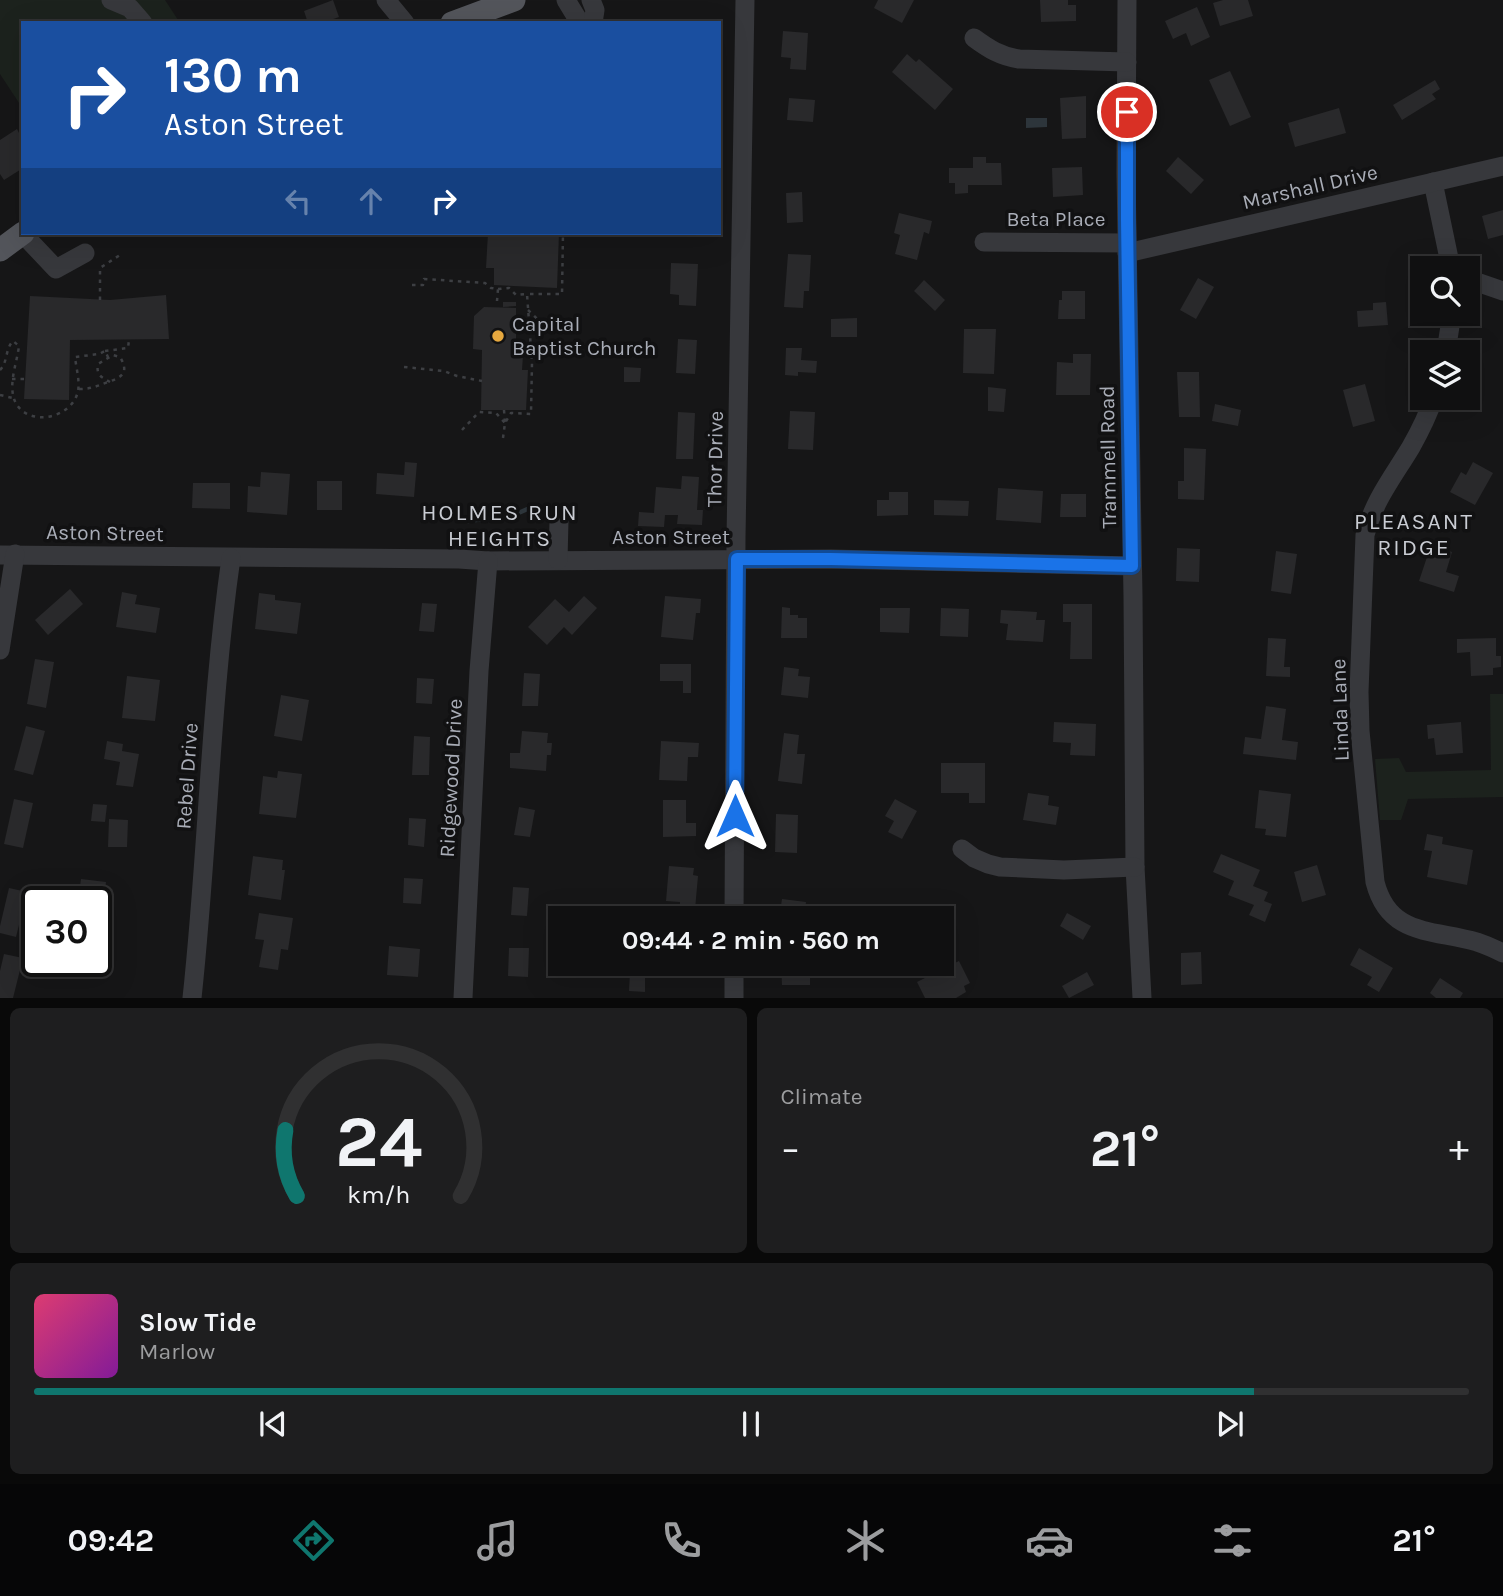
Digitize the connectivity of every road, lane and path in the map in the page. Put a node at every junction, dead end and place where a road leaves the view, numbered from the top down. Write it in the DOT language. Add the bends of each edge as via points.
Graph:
graph roads {
  1 [pos="111,0"];
  2 [pos="386,0"];
  3 [pos="514,0"];
  4 [pos="566,0"];
  5 [pos="592,0"];
  6 [pos="746,0"];
  7 [pos="1127,0"];
  8 [pos="141,21"];
  9 [pos="403,21"];
  10 [pos="457,21"];
  11 [pos="579,21"];
  12 [pos="593,21"];
  13 [pos="974,38"];
  14 [pos="1127,62"];
  15 [pos="1503,166"];
  16 [pos="1433,182"];
  17 [pos="21,234"];
  18 [pos="24,235"];
  19 [pos="563,235"];
  20 [pos="984,242"];
  21 [pos="1127,248"];
  22 [pos="0,250"];
  23 [pos="85,253"];
  24 [pos="120,255"];
  25 [pos="1448,256"];
  26 [pos="1480,283"];
  27 [pos="412,285"];
  28 [pos="498,289"];
  29 [pos="1503,291"];
  30 [pos="527,294"];
  31 [pos="100,300"];
  32 [pos="497,301"];
  33 [pos="528,310"];
  34 [pos="552,333"];
  35 [pos="129,340"];
  36 [pos="525,349"];
  37 [pos="531,349"];
  38 [pos="105,351"];
  39 [pos="541,351"];
  40 [pos="108,357"];
  41 [pos="404,367"];
  42 [pos="0,370"];
  43 [pos="12,379"];
  44 [pos="25,379"];
  45 [pos="482,381"];
  46 [pos="110,382"];
  47 [pos="79,389"];
  48 [pos="0,395"];
  49 [pos="13,398"];
  50 [pos="505,410"];
  51 [pos="1430,410"];
  52 [pos="505,423"];
  53 [pos="462,430"];
  54 [pos="503,438"];
  55 [pos="559,521"];
  56 [pos="8,555"];
  57 [pos="231,558"];
  58 [pos="737,559"];
  59 [pos="558,560"];
  60 [pos="488,561"];
  61 [pos="1132,566"];
  62 [pos="0,650"];
  63 [pos="962,849"];
  64 [pos="1135,867"];
  65 [pos="734,906"];
  66 [pos="1503,953"];
  67 [pos="734,976"];
  68 [pos="192,998"];
  69 [pos="463,998"];
  70 [pos="734,998"];
  71 [pos="1142,998"];
  1 -- 8 [label="street" via="130,8"];
  2 -- 9 [label="street"];
  3 -- 10 [label="main road"];
  4 -- 11 [label="street"];
  5 -- 12 [label="street"];
  6 -- 58 [label="street, Thor Drive"];
  7 -- 14 [label="street, Trammell Road"];
  13 -- 14 [label="street" via="1004,57"];
  14 -- 21 [label="street, Trammell Road"];
  15 -- 16 [label="street, Marshall Drive"];
  16 -- 21 [label="street, Marshall Drive"];
  16 -- 25 [label="street"];
  17 -- 22 [label="main road"];
  18 -- 23 [label="street" via="56,269"];
  19 -- 30 [label="path" via="562,294"];
  20 -- 21 [label="street, Beta Place"];
  21 -- 61 [label="street, Trammell Road"];
  24 -- 31 [label="path" via="100,268"];
  26 -- 29 [label="street"];
  27 -- 28 [label="path" via="423,285 424,279 485,283"];
  28 -- 30 [label="path"];
  28 -- 32 [label="path"];
  30 -- 33 [label="path"];
  33 -- 34 [label="path"];
  33 -- 37 [label="path"];
  35 -- 38 [label="path" via="128,348"];
  36 -- 37 [label="path"];
  37 -- 39 [label="path"];
  37 -- 52 [label="path" via="531,414 511,413"];
  38 -- 40 [label="path"];
  38 -- 47 [label="path" via="75,357"];
  40 -- 46 [label="path" via="98,364 97,371"];
  40 -- 46 [label="path" via="120,357 124,363 119,379"];
  41 -- 45 [label="path"];
  42 -- 43 [label="path" via="13,341 19,346"];
  43 -- 44 [label="path"];
  43 -- 49 [label="path"];
  46 -- 47 [label="path"];
  47 -- 49 [label="path" via="74,402 50,417 29,415"];
  48 -- 49 [label="path"];
  50 -- 52 [label="path"];
  51 -- 66 [label="street, Linda Lane" via="1375,504 1365,535 1360,731 1374,882 1384,906 1405,924"];
  52 -- 53 [label="path" via="496,414 479,412"];
  52 -- 54 [label="path"];
  55 -- 59 [label="street"];
  56 -- 57 [label="street, Aston Street"];
  56 -- 62 [label="street"];
  57 -- 60 [label="street, Aston Street"];
  57 -- 68 [label="street, Rebel Drive" via="217,672"];
  58 -- 59 [label="street, Aston Street"];
  58 -- 61 [label="street, Aston Street"];
  58 -- 65 [label="street, Thor Drive"];
  59 -- 60 [label="street, Aston Street"];
  60 -- 69 [label="street, Ridgewood Drive"];
  61 -- 64 [label="street, Trammell Road"];
  63 -- 64 [label="street" via="1000,867"];
  64 -- 71 [label="street, Trammell Road"];
  67 -- 70 [label="street"];
}
